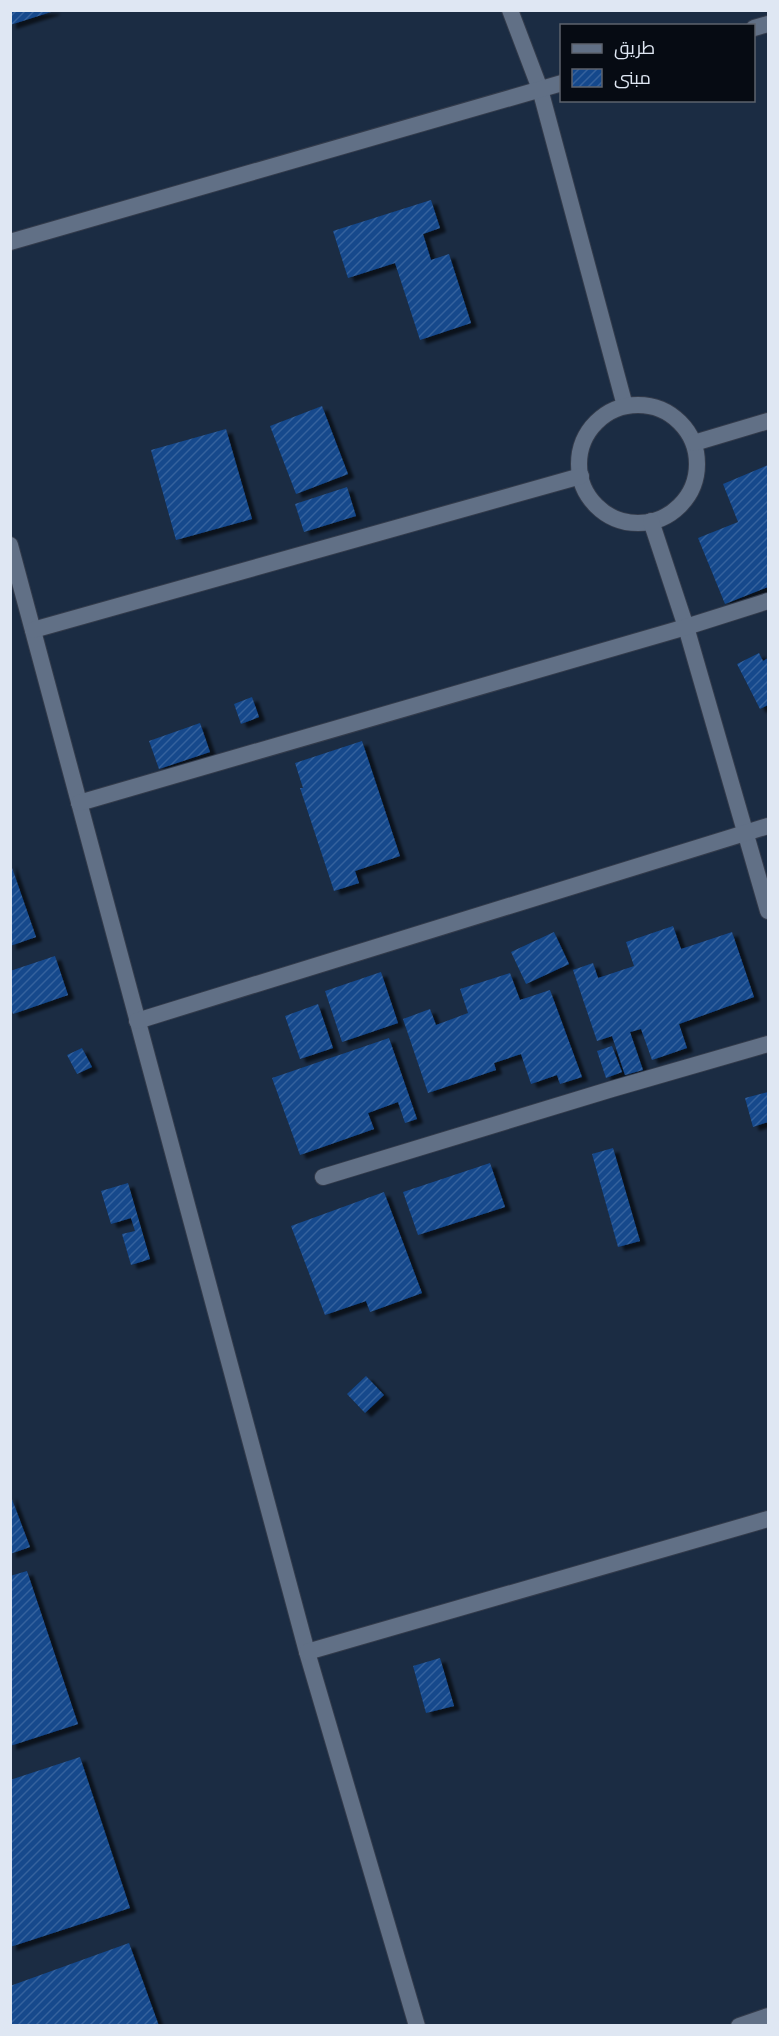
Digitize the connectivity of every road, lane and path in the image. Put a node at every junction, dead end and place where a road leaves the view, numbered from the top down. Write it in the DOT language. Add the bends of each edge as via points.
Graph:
graph roads {
  1 [pos="510,10"];
  2 [pos="560,83"];
  3 [pos="540,89"];
  4 [pos="10,242"];
  5 [pos="625,406"];
  6 [pos="768,420"];
  7 [pos="693,442"];
  8 [pos="581,476"];
  9 [pos="651,522"];
  10 [pos="10,545"];
  11 [pos="768,601"];
  12 [pos="686,627"];
  13 [pos="33,630"];
  14 [pos="79,803"];
  15 [pos="768,826"];
  16 [pos="746,833"];
  17 [pos="768,911"];
  18 [pos="137,1021"];
  19 [pos="768,1044"];
  20 [pos="323,1177"];
  21 [pos="768,1519"];
  22 [pos="307,1652"];
  23 [pos="768,2016"];
  24 [pos="417,2025"];
  25 [pos="739,2025"];
  1 -- 3 [label="street"];
  2 -- 3 [label="street"];
  3 -- 4 [label="street"];
  3 -- 5 [label="street"];
  5 -- 7 [label="street" via="642,404 658,408 673,416"];
  5 -- 8 [label="street" via="609,412 586,436 580,451"];
  6 -- 7 [label="street"];
  7 -- 9 [label="street" via="697,476 690,492 667,516"];
  8 -- 9 [label="street" via="591,500 603,512 618,520"];
  8 -- 13 [label="street"];
  9 -- 12 [label="street"];
  10 -- 13 [label="street"];
  11 -- 12 [label="street"];
  12 -- 14 [label="street"];
  12 -- 16 [label="street"];
  13 -- 14 [label="street"];
  14 -- 18 [label="street"];
  15 -- 16 [label="street"];
  16 -- 17 [label="street"];
  16 -- 18 [label="street"];
  18 -- 22 [label="street"];
  19 -- 20 [label="street"];
  21 -- 22 [label="street"];
  22 -- 24 [label="street"];
  23 -- 25 [label="street"];
}
